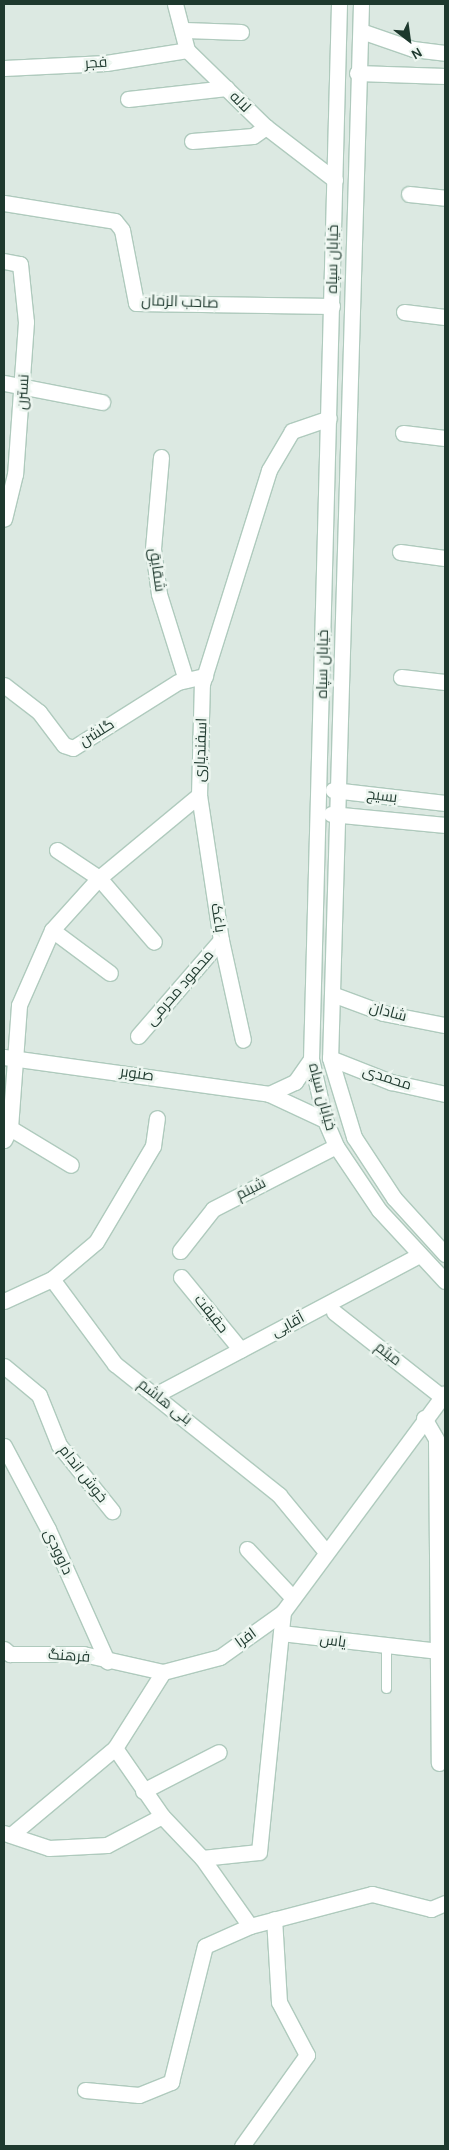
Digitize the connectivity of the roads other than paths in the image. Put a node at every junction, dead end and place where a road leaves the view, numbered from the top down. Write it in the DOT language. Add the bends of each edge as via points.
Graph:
graph roads {
  1 [pos="175,4"];
  2 [pos="339,4"];
  3 [pos="361,4"];
  4 [pos="185,30"];
  5 [pos="361,31"];
  6 [pos="241,32"];
  7 [pos="413,49"];
  8 [pos="187,50"];
  9 [pos="445,53"];
  10 [pos="4,68"];
  11 [pos="410,71"];
  12 [pos="357,73"];
  13 [pos="445,76"];
  14 [pos="226,88"];
  15 [pos="128,99"];
  16 [pos="266,127"];
  17 [pos="192,141"];
  18 [pos="335,180"];
  19 [pos="409,194"];
  20 [pos="445,198"];
  21 [pos="4,203"];
  22 [pos="4,261"];
  23 [pos="332,306"];
  24 [pos="404,312"];
  25 [pos="445,317"];
  26 [pos="4,383"];
  27 [pos="25,386"];
  28 [pos="102,402"];
  29 [pos="329,418"];
  30 [pos="404,433"];
  31 [pos="445,438"];
  32 [pos="161,457"];
  33 [pos="4,519"];
  34 [pos="400,552"];
  35 [pos="445,558"];
  36 [pos="205,676"];
  37 [pos="402,677"];
  38 [pos="186,680"];
  39 [pos="445,682"];
  40 [pos="4,685"];
  41 [pos="320,789"];
  42 [pos="341,791"];
  43 [pos="199,795"];
  44 [pos="445,803"];
  45 [pos="320,813"];
  46 [pos="340,814"];
  47 [pos="445,825"];
  48 [pos="57,850"];
  49 [pos="99,878"];
  50 [pos="52,930"];
  51 [pos="221,940"];
  52 [pos="154,942"];
  53 [pos="110,973"];
  54 [pos="332,994"];
  55 [pos="445,1025"];
  56 [pos="138,1036"];
  57 [pos="243,1040"];
  58 [pos="9,1058"];
  59 [pos="330,1058"];
  60 [pos="311,1060"];
  61 [pos="269,1094"];
  62 [pos="445,1094"];
  63 [pos="157,1118"];
  64 [pos="325,1120"];
  65 [pos="7,1134"];
  66 [pos="336,1146"];
  67 [pos="71,1165"];
  68 [pos="180,1251"];
  69 [pos="445,1254"];
  70 [pos="418,1256"];
  71 [pos="181,1277"];
  72 [pos="52,1279"];
  73 [pos="445,1281"];
  74 [pos="4,1301"];
  75 [pos="334,1312"];
  76 [pos="241,1350"];
  77 [pos="4,1366"];
  78 [pos="157,1394"];
  79 [pos="444,1395"];
  80 [pos="424,1418"];
  81 [pos="4,1446"];
  82 [pos="112,1511"];
  83 [pos="247,1548"];
  84 [pos="326,1552"];
  85 [pos="293,1598"];
  86 [pos="283,1612"];
  87 [pos="281,1633"];
  88 [pos="386,1648"];
  89 [pos="4,1649"];
  90 [pos="439,1651"];
  91 [pos="107,1661"];
  92 [pos="163,1672"];
  93 [pos="386,1688"];
  94 [pos="115,1748"];
  95 [pos="219,1752"];
  96 [pos="439,1763"];
  97 [pos="143,1791"];
  98 [pos="162,1816"];
  99 [pos="7,1834"];
  100 [pos="202,1858"];
  101 [pos="445,1903"];
  102 [pos="274,1920"];
  103 [pos="250,1926"];
  104 [pos="85,2090"];
  105 [pos="242,2146"];
  1 -- 4 [label="street"];
  2 -- 18 [label="street, خیابان سپاه"];
  3 -- 5 [label="street, خیابان سپاه"];
  4 -- 6 [label="street"];
  4 -- 8 [label="street"];
  5 -- 7 [label="street"];
  5 -- 12 [label="street, خیابان سپاه"];
  7 -- 9 [label="street"];
  7 -- 11 [label="street" via="404,59"];
  8 -- 10 [label="street, فجر" via="106,63"];
  8 -- 14 [label="street, لاله"];
  11 -- 12 [label="street"];
  11 -- 13 [label="street"];
  12 -- 42 [label="street, خیابان سپاه"];
  14 -- 15 [label="street"];
  14 -- 16 [label="street, لاله"];
  16 -- 17 [label="street" via="253,136"];
  16 -- 18 [label="street, لاله"];
  18 -- 23 [label="street, خیابان سپاه"];
  19 -- 20 [label="street"];
  21 -- 23 [label="street, صاحب الزمان" via="115,221 122,230 136,303"];
  22 -- 27 [label="street, نسترن" via="20,264"];
  23 -- 29 [label="street, خیابان سپاه"];
  24 -- 25 [label="street"];
  26 -- 27 [label="street"];
  27 -- 28 [label="street"];
  27 -- 33 [label="street, نسترن" via="16,474"];
  29 -- 36 [label="street, اسفندیاری" via="292,431 269,470"];
  29 -- 41 [label="street, خیابان سپاه"];
  30 -- 31 [label="street"];
  32 -- 38 [label="street, شقایق" via="152,549 159,594"];
  34 -- 35 [label="street"];
  36 -- 38 [label="street, گلشن"];
  36 -- 43 [label="street, اسفندیاری"];
  37 -- 39 [label="street"];
  38 -- 40 [label="street, گلشن" via="73,748 64,744 39,712"];
  41 -- 42 [label="street, بسیج"];
  41 -- 45 [label="street, خیابان سپاه"];
  42 -- 44 [label="street, بسیج"];
  42 -- 46 [label="street, خیابان سپاه"];
  43 -- 49 [label="street, اسفندیاری"];
  43 -- 51 [label="street, باغک"];
  45 -- 46 [label="street, بسیج"];
  45 -- 60 [label="street, خیابان سپاه"];
  46 -- 47 [label="street, بسیج"];
  46 -- 54 [label="street, خیابان سپاه"];
  48 -- 49 [label="street"];
  49 -- 50 [label="street, اسفندیاری"];
  49 -- 52 [label="street"];
  50 -- 53 [label="street"];
  50 -- 58 [label="street, اسفندیاری" via="19,1005"];
  51 -- 56 [label="street, محمود محرمی"];
  51 -- 57 [label="street, باغک"];
  54 -- 55 [label="street, شادان" via="383,1012"];
  54 -- 59 [label="street, خیابان سپاه"];
  58 -- 61 [label="street, صنوبر"];
  58 -- 65 [label="street, اسفندیاری"];
  59 -- 62 [label="street, محمدی" via="391,1082"];
  59 -- 69 [label="street, خیابان سپاه" via="354,1137 394,1198"];
  60 -- 61 [label="street" via="295,1082"];
  60 -- 64 [label="street, خیابان سپاه"];
  61 -- 64 [label="street, صنوبر"];
  63 -- 72 [label="street" via="153,1146 96,1242"];
  64 -- 66 [label="street, خیابان سپاه"];
  65 -- 67 [label="street"];
  66 -- 68 [label="street, شبنم" via="212,1209"];
  66 -- 70 [label="street, خیابان سپاه" via="379,1210"];
  70 -- 73 [label="street, خیابان سپاه"];
  70 -- 76 [label="street, آقایی"];
  71 -- 76 [label="street, حقیقت"];
  72 -- 74 [label="street"];
  72 -- 78 [label="street, بنی هاشم" via="115,1364"];
  75 -- 79 [label="street, میثم"];
  76 -- 78 [label="street, آقایی"];
  77 -- 82 [label="street, خوش اندام" via="39,1395 59,1445"];
  78 -- 84 [label="street, بنی هاشم" via="279,1495"];
  79 -- 80 [label="street, افرا"];
  80 -- 84 [label="street, افرا"];
  80 -- 90 [label="street" via="436,1439"];
  81 -- 91 [label="street, داوودی" via="48,1529"];
  83 -- 85 [label="street"];
  84 -- 85 [label="street, افرا"];
  85 -- 86 [label="street, افرا"];
  86 -- 87 [label="street"];
  86 -- 92 [label="street, افرا" via="220,1657"];
  87 -- 88 [label="street, یاس"];
  87 -- 100 [label="street" via="259,1852"];
  88 -- 90 [label="street, یاس"];
  88 -- 93 [label="lane"];
  89 -- 91 [label="street, فرهنگ" via="10,1654 83,1654"];
  90 -- 96 [label="street"];
  91 -- 92 [label="street, فرهنگ"];
  92 -- 94 [label="street"];
  94 -- 97 [label="street"];
  94 -- 99 [label="street"];
  95 -- 97 [label="street"];
  97 -- 98 [label="street"];
  98 -- 99 [label="street" via="107,1845 49,1848"];
  98 -- 100 [label="street"];
  100 -- 103 [label="street"];
  101 -- 102 [label="street" via="431,1909 372,1894"];
  102 -- 103 [label="street"];
  102 -- 105 [label="street" via="279,2002 307,2055"];
  103 -- 104 [label="street" via="205,1946 171,2082 139,2095"];
}
